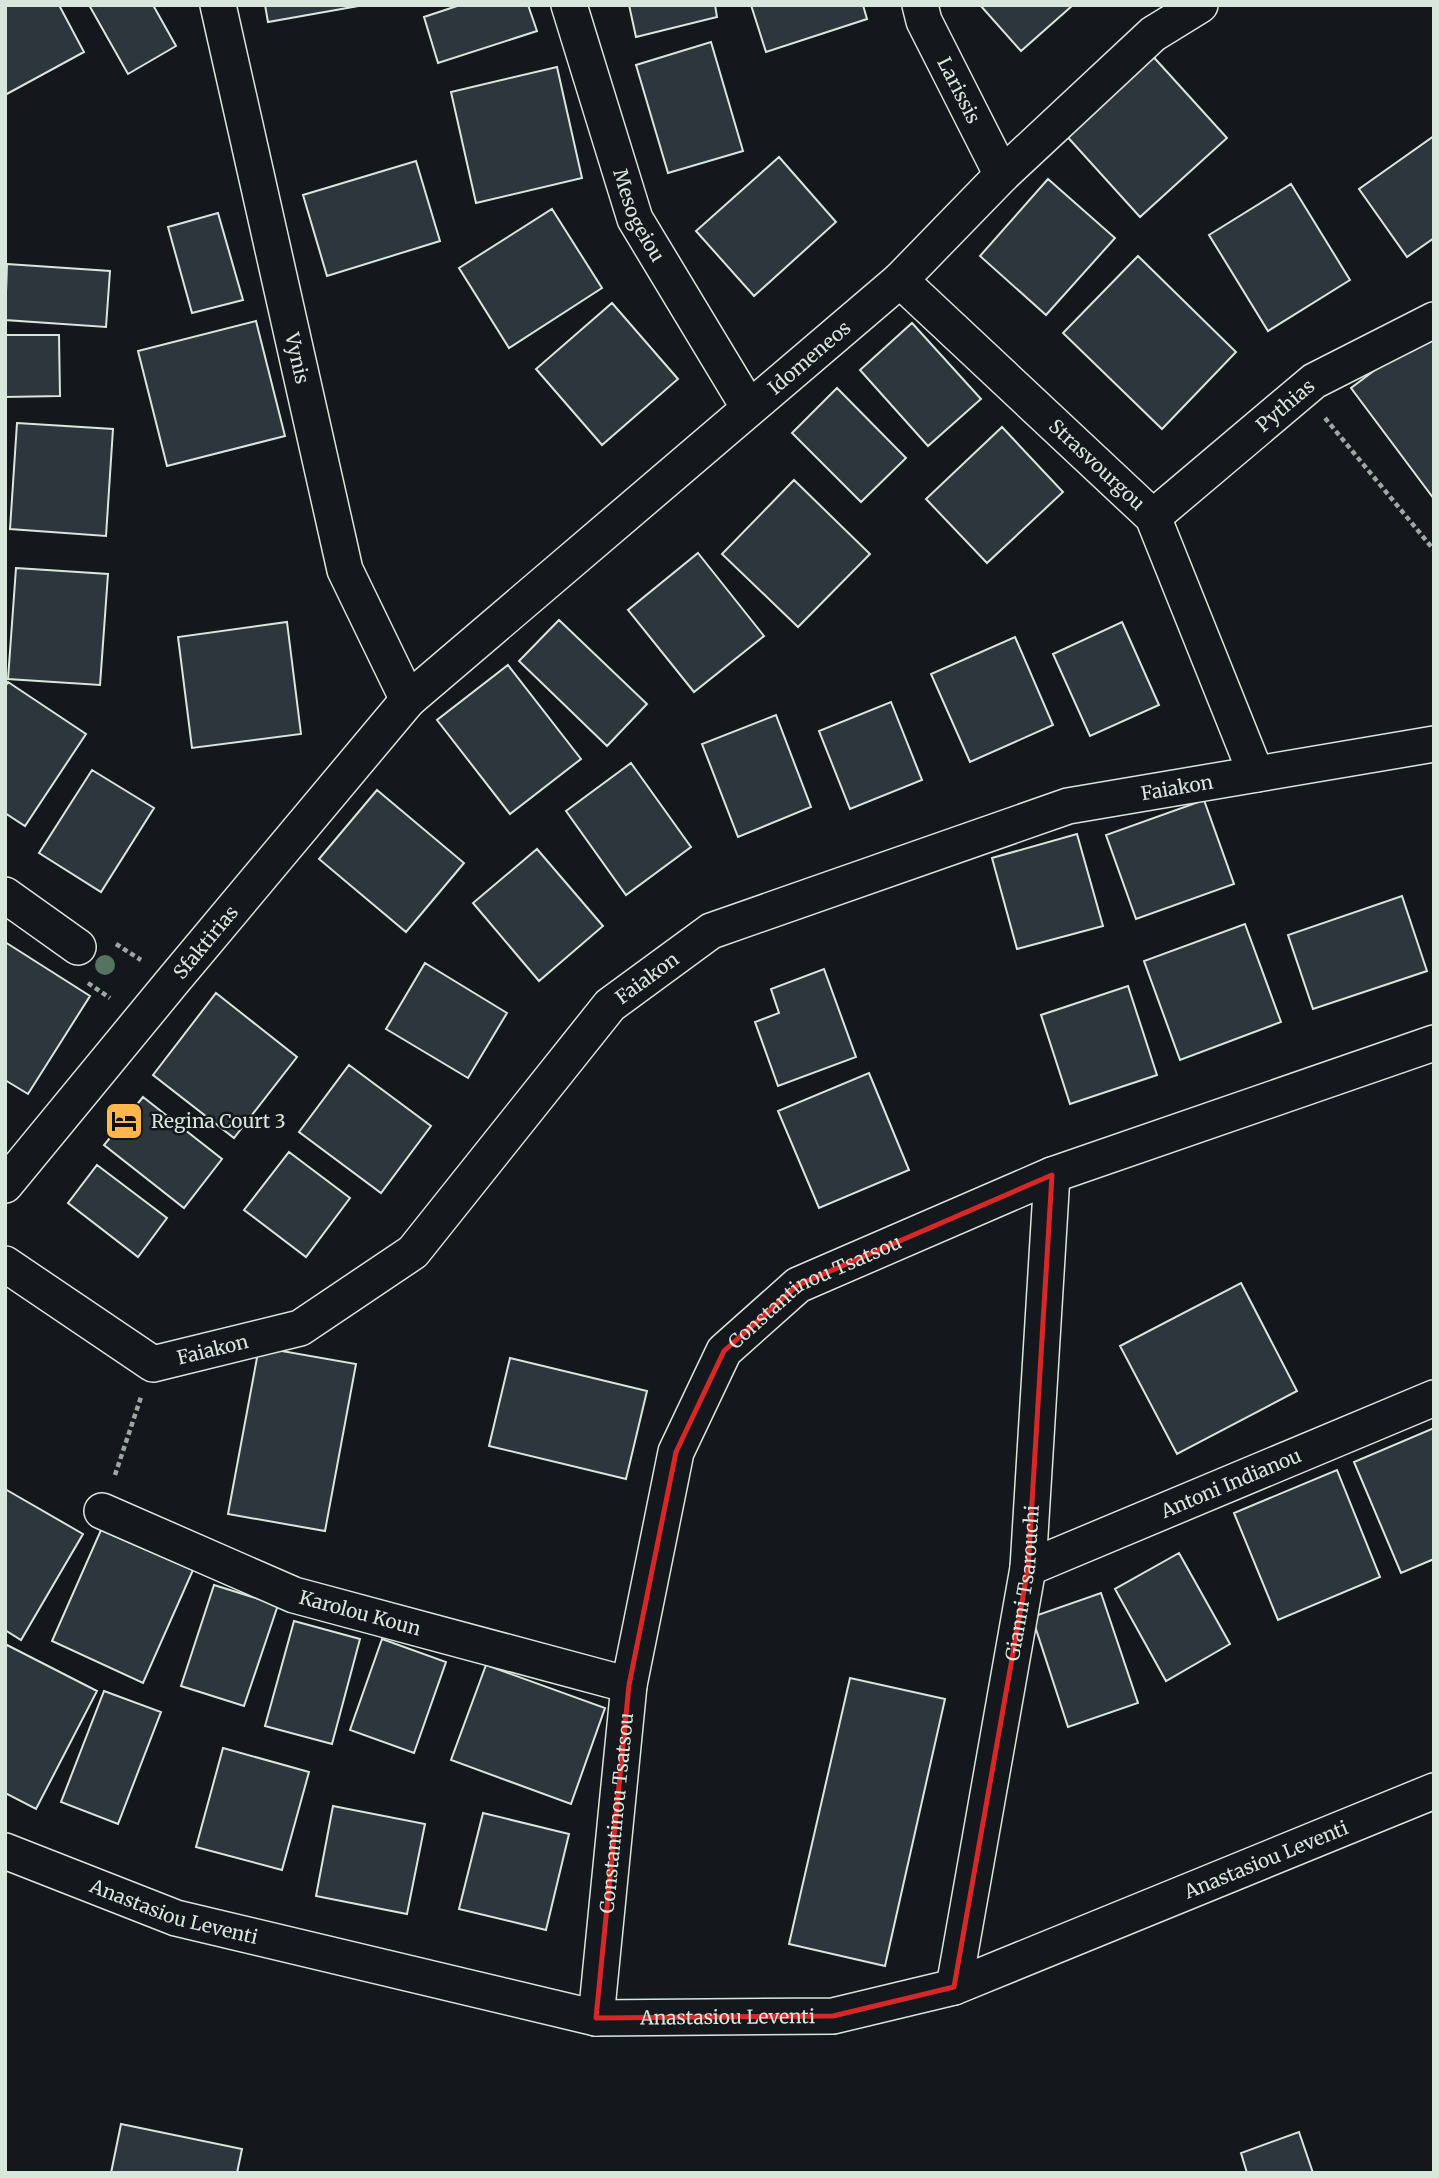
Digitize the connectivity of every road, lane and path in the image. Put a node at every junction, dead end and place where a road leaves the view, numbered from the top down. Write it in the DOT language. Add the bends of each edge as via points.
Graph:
graph roads {
  1 [pos="218,5"];
  2 [pos="569,5"];
  3 [pos="920,5"];
  4 [pos="1200,5"];
  5 [pos="1002,176"];
  6 [pos="900,281"];
  7 [pos="1434,320"];
  8 [pos="1302,390"];
  9 [pos="749,408"];
  10 [pos="1153,517"];
  11 [pos="1434,550"];
  12 [pos="408,700"];
  13 [pos="1434,744"];
  14 [pos="1256,774"];
  15 [pos="5,895"];
  16 [pos="114,943"];
  17 [pos="78,947"];
  18 [pos="172,982"];
  19 [pos="1434,1043"];
  20 [pos="1052,1175"];
  21 [pos="5,1185"];
  22 [pos="5,1264"];
  23 [pos="153,1364"];
  24 [pos="1434,1398"];
  25 [pos="102,1511"];
  26 [pos="1028,1568"];
  27 [pos="629,1685"];
  28 [pos="1434,1791"];
  29 [pos="5,1851"];
  30 [pos="954,1987"];
  31 [pos="596,2018"];
  1 -- 12 [label="street, Vynis" via="345,570"];
  2 -- 9 [label="street, Mesogeiou" via="635,219"];
  3 -- 5 [label="street, Larissis"];
  4 -- 5 [label="street, Idomeneos" via="1153,34"];
  5 -- 6 [label="street, Idomeneos"];
  6 -- 9 [label="street, Idomeneos"];
  6 -- 10 [label="street, Strasvourgou"];
  7 -- 8 [label="street, Pythias"];
  8 -- 10 [label="street, Pythias"];
  8 -- 11 [label="path"];
  9 -- 12 [label="street, Idomeneos"];
  10 -- 14 [label="street, Strasvourgou"];
  12 -- 18 [label="street, Sfaktirias"];
  13 -- 14 [label="street, Faiakon"];
  14 -- 23 [label="street, Faiakon" via="1068,806 711,931 610,1005 413,1252 300,1328"];
  15 -- 17 [label="street"];
  16 -- 18 [label="path"];
  18 -- 21 [label="street, Sfaktirias"];
  19 -- 20 [label="street, Constantinou Tsatsou"];
  20 -- 26 [label="street, Gianni Tsarouchi"];
  20 -- 27 [label="street, Constantinou Tsatsou" via="799,1285 724,1351 676,1452"];
  22 -- 23 [label="street, Faiakon"];
  23 -- 25 [label="path"];
  24 -- 26 [label="street, Antoni Indianou"];
  25 -- 27 [label="street, Karolou Koun" via="294,1595"];
  26 -- 30 [label="street, Gianni Tsarouchi"];
  27 -- 31 [label="street, Constantinou Tsatsou"];
  28 -- 30 [label="street, Anastasiou Leventi"];
  29 -- 31 [label="street, Anastasiou Leventi" via="176,1918"];
  30 -- 31 [label="street, Anastasiou Leventi" via="833,2016"];
}
